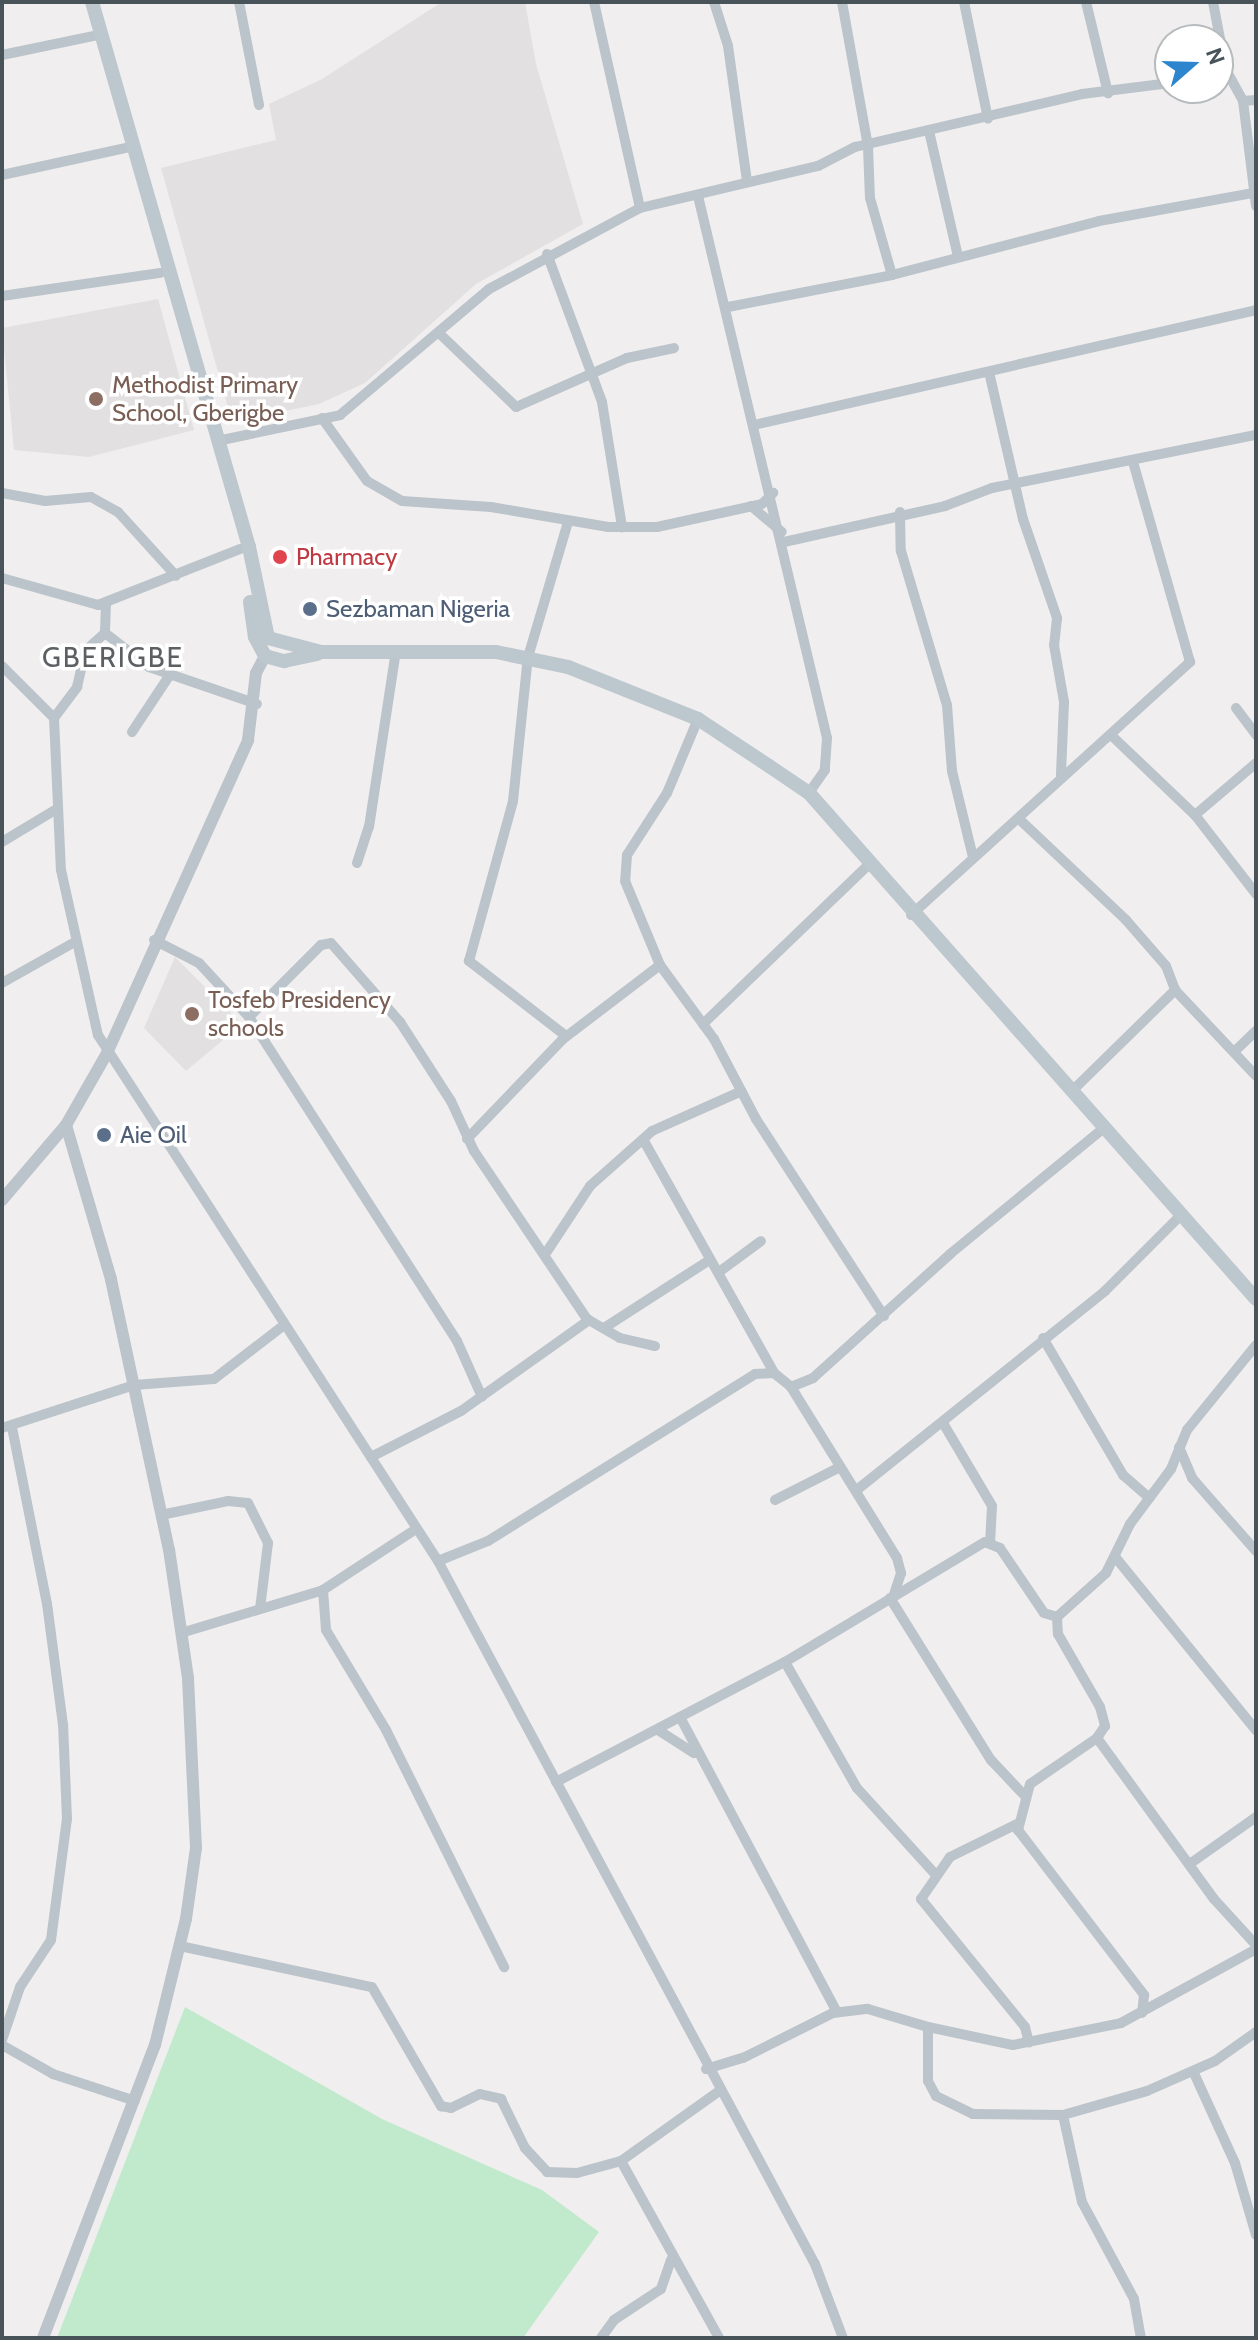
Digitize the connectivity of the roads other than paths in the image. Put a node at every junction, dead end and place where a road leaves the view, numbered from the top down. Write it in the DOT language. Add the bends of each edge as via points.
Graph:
graph roads {
  1 [pos="83,2"];
  2 [pos="92,2"];
  3 [pos="239,2"];
  4 [pos="594,2"];
  5 [pos="714,2"];
  6 [pos="842,2"];
  7 [pos="964,2"];
  8 [pos="1086,2"];
  9 [pos="1213,2"];
  10 [pos="1216,24"];
  11 [pos="94,36"];
  12 [pos="2,55"];
  13 [pos="1154,86"];
  14 [pos="1234,88"];
  15 [pos="1108,93"];
  16 [pos="1256,100"];
  17 [pos="1243,101"];
  18 [pos="259,105"];
  19 [pos="988,119"];
  20 [pos="929,131"];
  21 [pos="868,147"];
  22 [pos="126,148"];
  23 [pos="2,175"];
  24 [pos="747,182"];
  25 [pos="1253,193"];
  26 [pos="698,196"];
  27 [pos="1256,206"];
  28 [pos="640,208"];
  29 [pos="547,254"];
  30 [pos="958,257"];
  31 [pos="160,273"];
  32 [pos="892,275"];
  33 [pos="2,296"];
  34 [pos="728,307"];
  35 [pos="1256,310"];
  36 [pos="441,335"];
  37 [pos="674,348"];
  38 [pos="591,371"];
  39 [pos="989,372"];
  40 [pos="322,418"];
  41 [pos="754,425"];
  42 [pos="1253,436"];
  43 [pos="217,441"];
  44 [pos="1256,448"];
  45 [pos="1133,462"];
  46 [pos="1014,484"];
  47 [pos="2,493"];
  48 [pos="773,493"];
  49 [pos="751,506"];
  50 [pos="900,512"];
  51 [pos="568,522"];
  52 [pos="622,527"];
  53 [pos="783,537"];
  54 [pos="240,549"];
  55 [pos="176,576"];
  56 [pos="2,578"];
  57 [pos="106,603"];
  58 [pos="105,633"];
  59 [pos="396,650"];
  60 [pos="321,652"];
  61 [pos="265,656"];
  62 [pos="528,657"];
  63 [pos="4,673"];
  64 [pos="169,676"];
  65 [pos="257,704"];
  66 [pos="1236,708"];
  67 [pos="54,718"];
  68 [pos="698,719"];
  69 [pos="132,732"];
  70 [pos="1256,735"];
  71 [pos="1112,736"];
  72 [pos="1254,767"];
  73 [pos="1061,775"];
  74 [pos="809,793"];
  75 [pos="55,810"];
  76 [pos="1195,815"];
  77 [pos="1019,819"];
  78 [pos="2,842"];
  79 [pos="973,857"];
  80 [pos="357,863"];
  81 [pos="869,864"];
  82 [pos="1256,894"];
  83 [pos="911,915"];
  84 [pos="154,940"];
  85 [pos="73,943"];
  86 [pos="660,965"];
  87 [pos="2,983"];
  88 [pos="1175,990"];
  89 [pos="249,1017"];
  90 [pos="703,1024"];
  91 [pos="1256,1031"];
  92 [pos="566,1036"];
  93 [pos="1235,1051"];
  94 [pos="107,1053"];
  95 [pos="1256,1076"];
  96 [pos="742,1091"];
  97 [pos="1071,1092"];
  98 [pos="66,1125"];
  99 [pos="1104,1128"];
  100 [pos="467,1139"];
  101 [pos="644,1141"];
  102 [pos="2,1200"];
  103 [pos="1180,1216"];
  104 [pos="761,1241"];
  105 [pos="546,1253"];
  106 [pos="708,1261"];
  107 [pos="719,1272"];
  108 [pos="1256,1299"];
  109 [pos="884,1316"];
  110 [pos="589,1320"];
  111 [pos="284,1325"];
  112 [pos="604,1328"];
  113 [pos="1043,1338"];
  114 [pos="1256,1345"];
  115 [pos="655,1346"];
  116 [pos="774,1373"];
  117 [pos="134,1385"];
  118 [pos="791,1387"];
  119 [pos="482,1397"];
  120 [pos="943,1423"];
  121 [pos="7,1427"];
  122 [pos="1179,1446"];
  123 [pos="371,1457"];
  124 [pos="840,1467"];
  125 [pos="858,1489"];
  126 [pos="1149,1498"];
  127 [pos="775,1500"];
  128 [pos="161,1515"];
  129 [pos="416,1529"];
  130 [pos="990,1542"];
  131 [pos="1256,1551"];
  132 [pos="1116,1558"];
  133 [pos="438,1561"];
  134 [pos="900,1578"];
  135 [pos="913,1582"];
  136 [pos="323,1590"];
  137 [pos="892,1596"];
  138 [pos="260,1609"];
  139 [pos="1057,1617"];
  140 [pos="181,1633"];
  141 [pos="785,1662"];
  142 [pos="680,1717"];
  143 [pos="658,1730"];
  144 [pos="1256,1730"];
  145 [pos="1097,1738"];
  146 [pos="694,1753"];
  147 [pos="556,1782"];
  148 [pos="1024,1795"];
  149 [pos="1256,1817"];
  150 [pos="1017,1824"];
  151 [pos="1191,1863"];
  152 [pos="935,1874"];
  153 [pos="180,1946"];
  154 [pos="1256,1947"];
  155 [pos="504,1967"];
  156 [pos="837,2012"];
  157 [pos="1142,2013"];
  158 [pos="928,2027"];
  159 [pos="1256,2032"];
  160 [pos="2,2043"];
  161 [pos="1029,2043"];
  162 [pos="706,2069"];
  163 [pos="1193,2071"];
  164 [pos="719,2091"];
  165 [pos="135,2101"];
  166 [pos="1063,2115"];
  167 [pos="621,2161"];
  168 [pos="1256,2235"];
  169 [pos="671,2260"];
  170 [pos="43,2338"];
  171 [pos="601,2338"];
  172 [pos="719,2338"];
  173 [pos="843,2338"];
  174 [pos="1141,2338"];
  1 -- 11 [label="main road"];
  2 -- 43 [label="main road"];
  3 -- 18 [label="street"];
  4 -- 28 [label="street"];
  5 -- 24 [label="street" via="728,46"];
  6 -- 21 [label="street"];
  7 -- 19 [label="street"];
  8 -- 15 [label="street"];
  9 -- 10 [label="street"];
  11 -- 12 [label="street"];
  11 -- 22 [label="main road"];
  13 -- 15 [label="street"];
  14 -- 17 [label="street"];
  15 -- 19 [label="street" via="1082,94"];
  16 -- 17 [label="street"];
  17 -- 25 [label="street"];
  19 -- 20 [label="street"];
  20 -- 21 [label="street"];
  20 -- 30 [label="street"];
  21 -- 24 [label="street"];
  21 -- 32 [label="street" via="870,198"];
  22 -- 23 [label="street"];
  22 -- 31 [label="main road"];
  24 -- 26 [label="street"];
  25 -- 27 [label="street"];
  25 -- 30 [label="street" via="1099,221"];
  26 -- 28 [label="street"];
  26 -- 34 [label="street"];
  28 -- 29 [label="street"];
  29 -- 36 [label="street" via="478,298"];
  29 -- 38 [label="street"];
  30 -- 32 [label="street"];
  31 -- 33 [label="street"];
  31 -- 54 [label="main road"];
  32 -- 34 [label="street"];
  34 -- 41 [label="street"];
  35 -- 39 [label="street"];
  36 -- 38 [label="street" via="516,407"];
  36 -- 40 [label="street" via="352,407"];
  37 -- 38 [label="street"];
  38 -- 52 [label="street" via="610,430"];
  39 -- 41 [label="street"];
  39 -- 46 [label="street"];
  40 -- 43 [label="street"];
  40 -- 51 [label="street" via="367,481 394,498"];
  41 -- 48 [label="street"];
  42 -- 44 [label="street"];
  42 -- 45 [label="street"];
  43 -- 60 [label="main road" via="268,638"];
  45 -- 46 [label="street"];
  45 -- 71 [label="street" via="1192,654"];
  46 -- 50 [label="street"];
  46 -- 73 [label="street" via="1057,618 1054,645 1064,702"];
  47 -- 55 [label="street" via="45,501 91,497 118,512"];
  48 -- 49 [label="street"];
  48 -- 53 [label="street"];
  49 -- 52 [label="street" via="657,527"];
  49 -- 53 [label="street"];
  50 -- 53 [label="street"];
  50 -- 79 [label="street" via="901,551 947,705 952,771"];
  51 -- 52 [label="street"];
  51 -- 62 [label="street"];
  53 -- 74 [label="street" via="829,754"];
  54 -- 55 [label="street"];
  54 -- 61 [label="main road" via="255,637"];
  55 -- 57 [label="street"];
  56 -- 57 [label="street"];
  57 -- 58 [label="street"];
  58 -- 64 [label="street"];
  58 -- 67 [label="street" via="85,651 77,687"];
  59 -- 60 [label="main road"];
  59 -- 62 [label="main road"];
  59 -- 80 [label="street" via="369,827"];
  60 -- 61 [label="main road" via="284,661"];
  61 -- 65 [label="street" via="256,673"];
  62 -- 68 [label="main road" via="612,682"];
  62 -- 92 [label="street" via="513,801 469,961"];
  63 -- 67 [label="street"];
  64 -- 65 [label="street"];
  64 -- 69 [label="street"];
  65 -- 84 [label="street" via="233,778"];
  66 -- 70 [label="street"];
  67 -- 75 [label="street"];
  68 -- 74 [label="main road"];
  68 -- 86 [label="street" via="684,758 622,869"];
  71 -- 73 [label="street"];
  71 -- 76 [label="street"];
  72 -- 76 [label="street"];
  73 -- 77 [label="street"];
  74 -- 81 [label="main road"];
  75 -- 78 [label="street"];
  75 -- 85 [label="street"];
  76 -- 82 [label="street"];
  77 -- 79 [label="street"];
  77 -- 88 [label="street" via="1126,920 1166,966"];
  79 -- 83 [label="street"];
  81 -- 83 [label="main road"];
  81 -- 90 [label="street"];
  83 -- 97 [label="main road"];
  84 -- 89 [label="street" via="199,963"];
  84 -- 94 [label="street"];
  85 -- 87 [label="street"];
  85 -- 94 [label="street"];
  86 -- 90 [label="street"];
  86 -- 92 [label="street"];
  88 -- 93 [label="street"];
  88 -- 97 [label="street"];
  89 -- 100 [label="street" via="321,945 331,943 400,1022 451,1101"];
  89 -- 119 [label="street" via="457,1341"];
  90 -- 96 [label="street"];
  91 -- 93 [label="street"];
  92 -- 100 [label="street"];
  93 -- 95 [label="street"];
  94 -- 98 [label="street"];
  94 -- 111 [label="street"];
  96 -- 101 [label="street" via="672,1118"];
  96 -- 109 [label="street"];
  97 -- 99 [label="main road"];
  98 -- 102 [label="street"];
  98 -- 117 [label="street"];
  99 -- 103 [label="main road"];
  99 -- 109 [label="street"];
  100 -- 105 [label="street"];
  101 -- 105 [label="street" via="604,1171"];
  101 -- 106 [label="street"];
  103 -- 108 [label="main road"];
  103 -- 113 [label="street" via="1105,1291"];
  104 -- 107 [label="street"];
  105 -- 110 [label="street"];
  106 -- 107 [label="street"];
  106 -- 112 [label="street"];
  107 -- 116 [label="street"];
  109 -- 118 [label="street" via="813,1378"];
  110 -- 112 [label="street"];
  110 -- 119 [label="street"];
  111 -- 117 [label="street" via="214,1379"];
  111 -- 123 [label="street"];
  112 -- 115 [label="street"];
  113 -- 120 [label="street"];
  113 -- 126 [label="street" via="1123,1475"];
  114 -- 122 [label="street"];
  116 -- 118 [label="street"];
  116 -- 133 [label="street" via="755,1374 488,1541"];
  117 -- 121 [label="street"];
  117 -- 128 [label="street"];
  118 -- 124 [label="street"];
  119 -- 123 [label="street"];
  120 -- 125 [label="street"];
  120 -- 130 [label="street" via="992,1506"];
  121 -- 160 [label="street" via="49,1619 67,1819 51,1940 20,1987"];
  122 -- 126 [label="street" via="1171,1469"];
  122 -- 131 [label="street" via="1192,1478"];
  123 -- 129 [label="street"];
  124 -- 125 [label="street"];
  124 -- 127 [label="street"];
  125 -- 134 [label="street" via="897,1558"];
  126 -- 132 [label="street"];
  128 -- 138 [label="street" via="228,1501 248,1503 268,1543"];
  128 -- 140 [label="street"];
  129 -- 133 [label="street"];
  129 -- 136 [label="street"];
  130 -- 135 [label="street"];
  130 -- 139 [label="street" via="1000,1548 1036,1604"];
  132 -- 139 [label="street"];
  132 -- 144 [label="street"];
  133 -- 147 [label="street"];
  134 -- 135 [label="street"];
  134 -- 137 [label="street"];
  135 -- 137 [label="street"];
  136 -- 138 [label="street"];
  136 -- 155 [label="street" via="326,1630 386,1730"];
  137 -- 141 [label="street"];
  137 -- 148 [label="street" via="991,1760"];
  138 -- 140 [label="street"];
  139 -- 145 [label="street" via="1064,1647 1103,1713"];
  140 -- 153 [label="street" via="196,1848"];
  141 -- 142 [label="street"];
  141 -- 152 [label="street" via="848,1775"];
  142 -- 143 [label="street"];
  142 -- 146 [label="street"];
  143 -- 146 [label="street"];
  143 -- 147 [label="street"];
  145 -- 148 [label="street" via="1030,1784"];
  145 -- 151 [label="street"];
  146 -- 156 [label="street"];
  147 -- 162 [label="street"];
  148 -- 150 [label="street"];
  149 -- 151 [label="street"];
  150 -- 152 [label="street" via="950,1857"];
  150 -- 157 [label="street" via="1053,1881 1144,1995"];
  151 -- 154 [label="street"];
  152 -- 161 [label="street" via="923,1893 924,1910 1019,2020"];
  153 -- 165 [label="street"];
  153 -- 167 [label="street" via="361,1981 387,2007 424,2067 427,2090 445,2110 480,2094 501,2099 525,2148 547,2172 577,2173"];
  154 -- 157 [label="street"];
  156 -- 158 [label="street" via="868,2009"];
  156 -- 162 [label="street" via="743,2058"];
  157 -- 161 [label="street"];
  158 -- 161 [label="street"];
  158 -- 166 [label="street" via="928,2081 936,2096 973,2114"];
  159 -- 163 [label="street"];
  160 -- 165 [label="street" via="42,2070"];
  162 -- 164 [label="street"];
  163 -- 166 [label="street" via="1120,2103"];
  163 -- 168 [label="street" via="1235,2163"];
  164 -- 167 [label="street"];
  164 -- 173 [label="street" via="815,2264"];
  165 -- 170 [label="street"];
  166 -- 174 [label="street" via="1082,2202 1134,2299"];
  167 -- 169 [label="street"];
  169 -- 171 [label="street" via="661,2289 614,2320"];
  169 -- 172 [label="street"];
}
